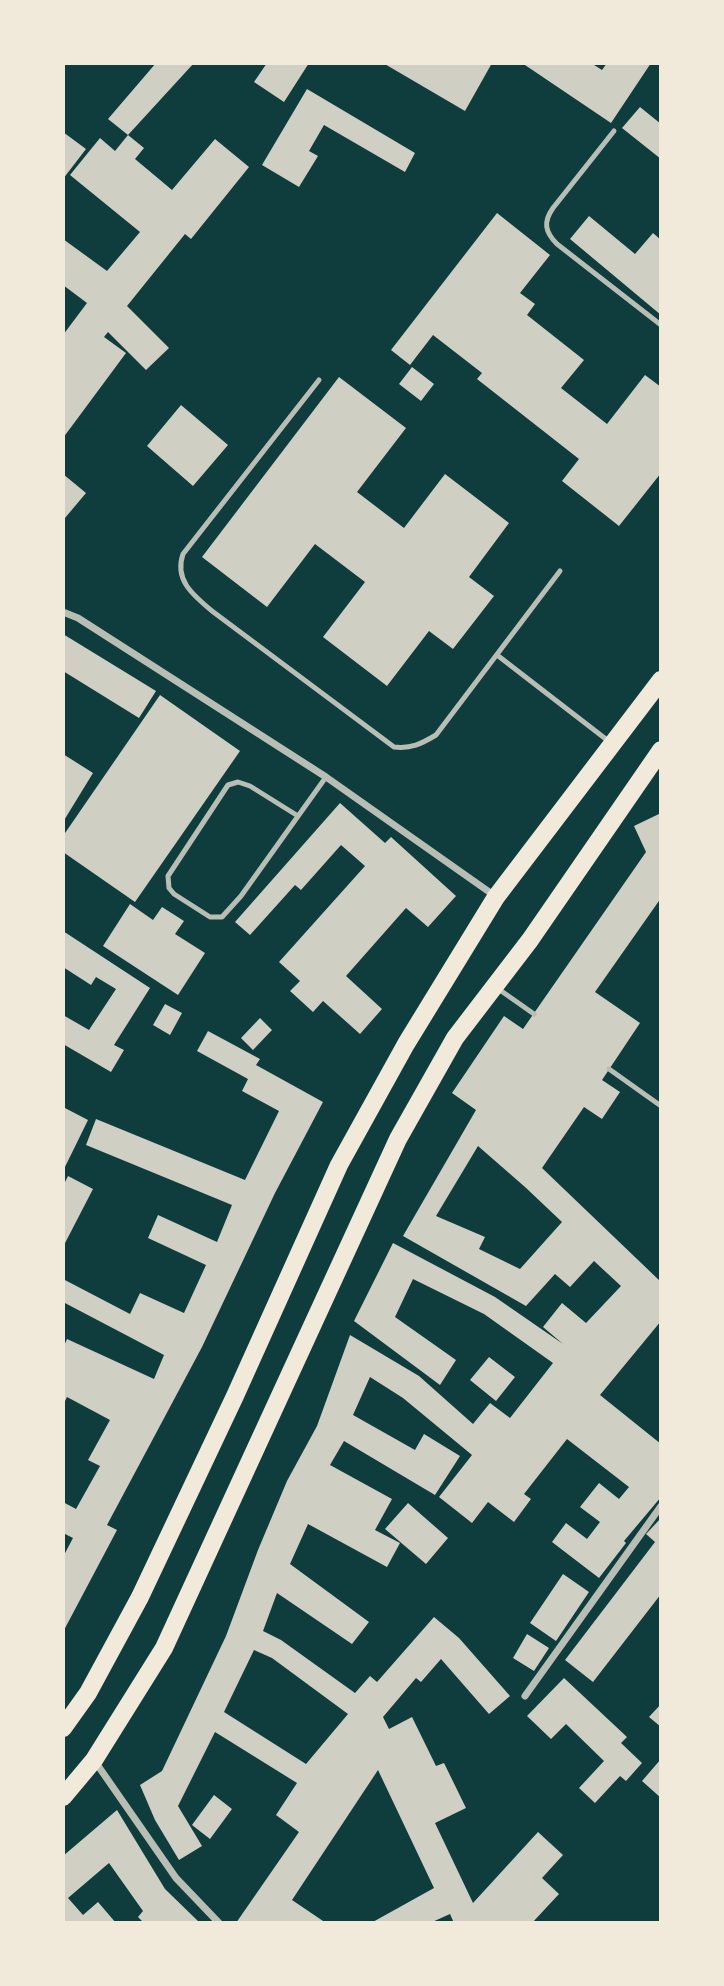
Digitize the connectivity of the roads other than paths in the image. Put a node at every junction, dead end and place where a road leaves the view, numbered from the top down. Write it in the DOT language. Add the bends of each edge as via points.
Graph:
graph roads {
  1 [pos="614,131"];
  2 [pos="661,325"];
  3 [pos="319,380"];
  4 [pos="560,570"];
  5 [pos="63,612"];
  6 [pos="497,655"];
  7 [pos="661,680"];
  8 [pos="614,745"];
  9 [pos="661,750"];
  10 [pos="326,777"];
  11 [pos="298,816"];
  12 [pos="496,897"];
  13 [pos="495,986"];
  14 [pos="534,1014"];
  15 [pos="609,1069"];
  16 [pos="661,1105"];
  17 [pos="661,1506"];
  18 [pos="524,1696"];
  19 [pos="63,1728"];
  20 [pos="94,1760"];
  21 [pos="63,1797"];
  22 [pos="219,1923"];
  1 -- 2 [label="lane" via="547,216 547,230 557,244"];
  3 -- 6 [label="lane" via="183,554 180,570 187,589 394,747 421,745 436,735"];
  4 -- 6 [label="lane"];
  5 -- 10 [label="street"];
  6 -- 8 [label="lane"];
  7 -- 8 [label="main road"];
  8 -- 12 [label="main road"];
  9 -- 13 [label="main road"];
  10 -- 11 [label="lane"];
  10 -- 12 [label="street"];
  11 -- 11 [label="lane" via="222,917 210,916 169,888 168,876 228,785 250,786"];
  12 -- 19 [label="main road" via="339,1165 140,1597 88,1693"];
  13 -- 14 [label="lane"];
  13 -- 20 [label="main road" via="455,1038 398,1139 164,1648"];
  15 -- 16 [label="lane"];
  17 -- 18 [label="street"];
  20 -- 21 [label="main road"];
  20 -- 22 [label="street" via="176,1878"];
}
